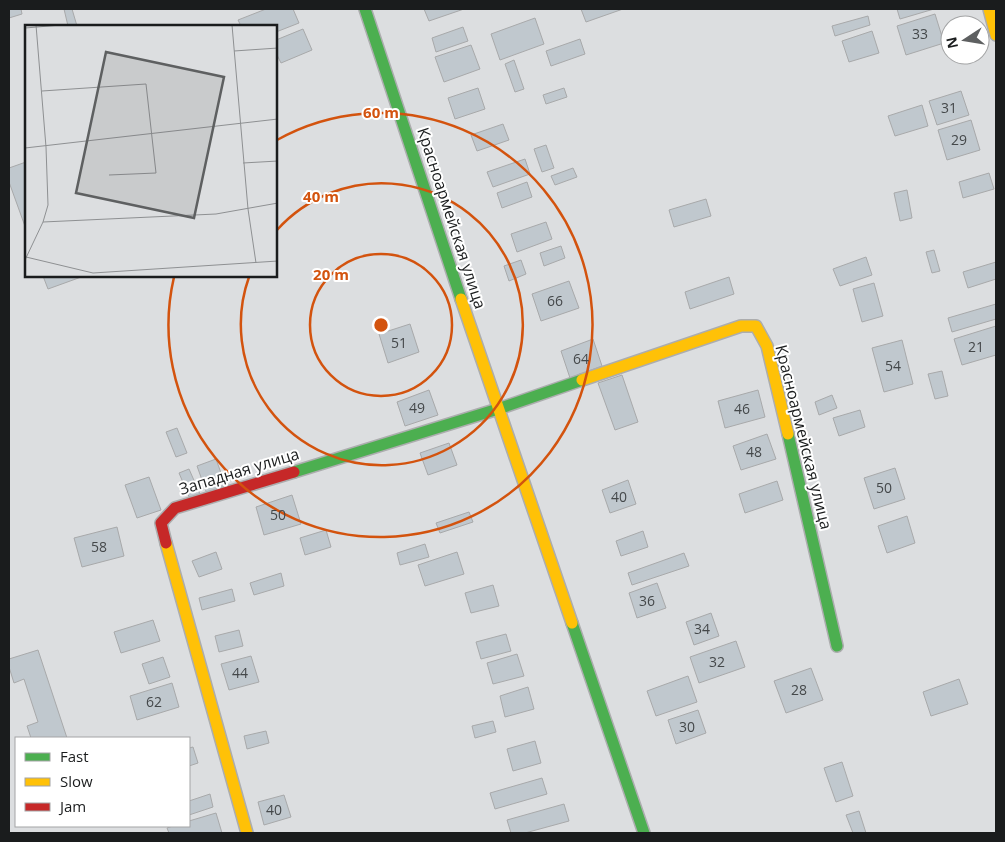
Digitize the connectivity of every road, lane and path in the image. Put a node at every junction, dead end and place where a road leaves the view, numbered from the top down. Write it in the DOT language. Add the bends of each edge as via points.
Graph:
graph roads {
  1 [pos="365,9"];
  2 [pos="989,9"];
  3 [pos="996,35"];
  4 [pos="498,409"];
  5 [pos="837,646"];
  6 [pos="247,833"];
  7 [pos="644,833"];
  1 -- 4 [label="street, Красноармейская улица"];
  2 -- 3 [label="street"];
  4 -- 5 [label="street, Красноармейская улица" via="741,326 756,326 767,346"];
  4 -- 6 [label="street, Западная улица" via="175,508 161,523"];
  4 -- 7 [label="street, Красноармейская улица"];
}
